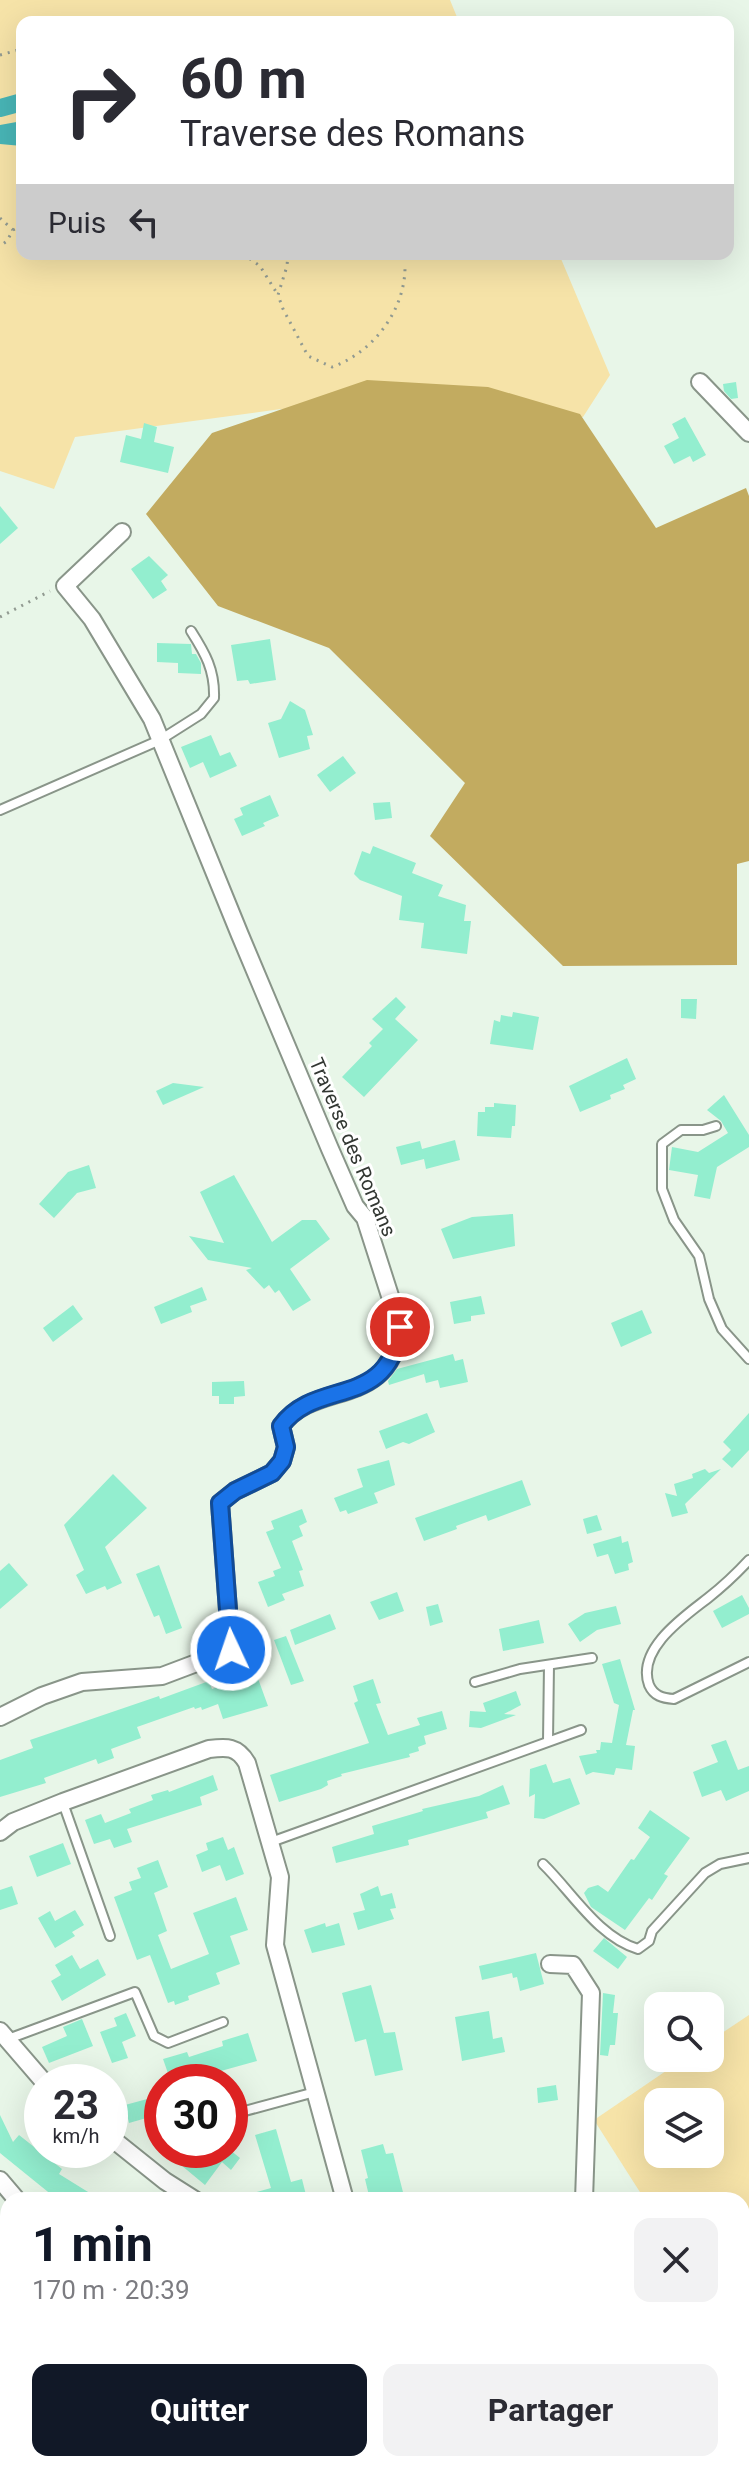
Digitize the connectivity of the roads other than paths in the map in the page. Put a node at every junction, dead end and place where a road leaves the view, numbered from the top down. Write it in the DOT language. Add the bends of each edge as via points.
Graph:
graph roads {
  1 [pos="700,382"];
  2 [pos="749,433"];
  3 [pos="122,532"];
  4 [pos="191,631"];
  5 [pos="160,740"];
  6 [pos="0,810"];
  7 [pos="716,1126"];
  8 [pos="749,1359"];
  9 [pos="749,1560"];
  10 [pos="592,1658"];
  11 [pos="749,1662"];
  12 [pos="549,1665"];
  13 [pos="475,1682"];
  14 [pos="0,1717"];
  15 [pos="581,1730"];
  16 [pos="548,1741"];
  17 [pos="63,1802"];
  18 [pos="0,1832"];
  19 [pos="271,1842"];
  20 [pos="749,1858"];
  21 [pos="543,1864"];
  22 [pos="110,1936"];
  23 [pos="550,1964"];
  24 [pos="223,2022"];
  25 [pos="4,2035"];
  26 [pos="29,2064"];
  27 [pos="315,2092"];
  28 [pos="248,2110"];
  29 [pos="128,2151"];
  30 [pos="182,2192"];
  31 [pos="343,2192"];
  32 [pos="584,2192"];
  1 -- 2 [label="street"];
  3 -- 5 [label="street, Traverse des Romans" via="65,586 92,619"];
  4 -- 5 [label="lane" via="209,660 214,698 201,714"];
  5 -- 6 [label="lane"];
  5 -- 14 [label="street, Traverse des Romans" via="330,1149 365,1218 400,1327 392,1359 378,1375 291,1412 281,1426 286,1447 282,1461 272,1473 220,1503 231,1650 162,1676 82,1682"];
  7 -- 8 [label="lane" via="681,1130 662,1144 662,1189 674,1220 699,1256 722,1329"];
  9 -- 11 [label="lane" via="662,1636 647,1680 652,1692 674,1699"];
  10 -- 12 [label="lane"];
  12 -- 13 [label="lane"];
  12 -- 16 [label="lane"];
  15 -- 16 [label="lane"];
  16 -- 19 [label="lane"];
  17 -- 18 [label="street"];
  17 -- 19 [label="street" via="228,1746 247,1763"];
  17 -- 22 [label="lane"];
  19 -- 27 [label="street" via="280,1877 275,1945"];
  20 -- 21 [label="lane" via="705,1873 638,1949 622,1944 578,1905"];
  23 -- 32 [label="street" via="573,1965 591,1993"];
  24 -- 25 [label="lane" via="168,2043 154,2036 135,1992"];
  25 -- 26 [label="street"];
  27 -- 28 [label="lane"];
  27 -- 31 [label="street"];
  29 -- 30 [label="street"];
}
